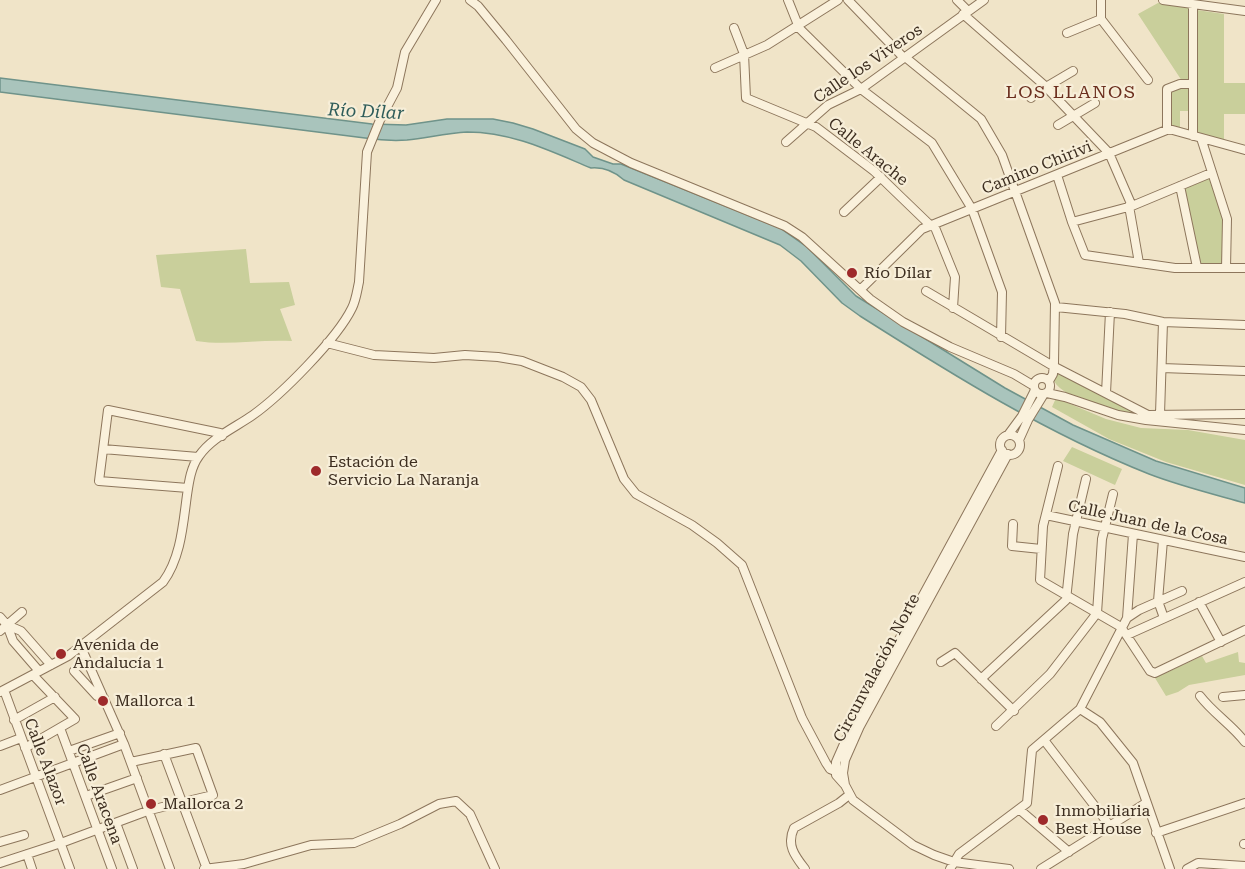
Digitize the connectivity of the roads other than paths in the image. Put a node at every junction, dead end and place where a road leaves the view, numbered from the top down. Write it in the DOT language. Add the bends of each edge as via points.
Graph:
graph roads {
  1 [pos="441,0"];
  2 [pos="470,0"];
  3 [pos="788,0"];
  4 [pos="838,0"];
  5 [pos="848,0"];
  6 [pos="957,0"];
  7 [pos="984,0"];
  8 [pos="1101,0"];
  9 [pos="1163,0"];
  10 [pos="435,2"];
  11 [pos="477,3"];
  12 [pos="1193,4"];
  13 [pos="1245,10"];
  14 [pos="966,13"];
  15 [pos="1101,19"];
  16 [pos="798,26"];
  17 [pos="734,28"];
  18 [pos="1067,33"];
  19 [pos="744,54"];
  20 [pos="905,57"];
  21 [pos="716,68"];
  22 [pos="1073,71"];
  23 [pos="1148,80"];
  24 [pos="1193,84"];
  25 [pos="1045,86"];
  26 [pos="861,89"];
  27 [pos="1031,98"];
  28 [pos="1095,103"];
  29 [pos="1073,116"];
  30 [pos="807,123"];
  31 [pos="1058,125"];
  32 [pos="1167,129"];
  33 [pos="1197,137"];
  34 [pos="786,142"];
  35 [pos="1245,150"];
  36 [pos="1109,153"];
  37 [pos="1211,173"];
  38 [pos="1057,175"];
  39 [pos="881,177"];
  40 [pos="1180,186"];
  41 [pos="1015,192"];
  42 [pos="1131,206"];
  43 [pos="972,209"];
  44 [pos="844,212"];
  45 [pos="1072,222"];
  46 [pos="933,225"];
  47 [pos="1139,263"];
  48 [pos="1197,267"];
  49 [pos="1245,267"];
  50 [pos="1226,268"];
  51 [pos="860,290"];
  52 [pos="926,291"];
  53 [pos="1056,307"];
  54 [pos="953,308"];
  55 [pos="1110,312"];
  56 [pos="1163,322"];
  57 [pos="1245,325"];
  58 [pos="1001,337"];
  59 [pos="327,343"];
  60 [pos="1053,366"];
  61 [pos="1162,368"];
  62 [pos="1245,371"];
  63 [pos="1042,383"];
  64 [pos="1107,393"];
  65 [pos="1045,394"];
  66 [pos="1065,397"];
  67 [pos="1034,403"];
  68 [pos="1160,414"];
  69 [pos="1245,414"];
  70 [pos="1025,418"];
  71 [pos="1245,426"];
  72 [pos="1233,428"];
  73 [pos="1245,430"];
  74 [pos="1008,435"];
  75 [pos="222,436"];
  76 [pos="1019,440"];
  77 [pos="103,449"];
  78 [pos="1005,452"];
  79 [pos="198,457"];
  80 [pos="1058,466"];
  81 [pos="1086,479"];
  82 [pos="188,488"];
  83 [pos="1113,494"];
  84 [pos="1046,516"];
  85 [pos="1076,522"];
  86 [pos="1013,524"];
  87 [pos="1105,528"];
  88 [pos="1133,534"];
  89 [pos="1163,540"];
  90 [pos="1041,549"];
  91 [pos="1245,557"];
  92 [pos="1245,582"];
  93 [pos="1182,591"];
  94 [pos="1068,596"];
  95 [pos="1158,601"];
  96 [pos="1200,602"];
  97 [pos="22,612"];
  98 [pos="1097,613"];
  99 [pos="0,617"];
  100 [pos="1127,618"];
  101 [pos="1164,618"];
  102 [pos="7,625"];
  103 [pos="1121,627"];
  104 [pos="1245,630"];
  105 [pos="0,631"];
  106 [pos="1127,635"];
  107 [pos="1221,642"];
  108 [pos="81,647"];
  109 [pos="942,662"];
  110 [pos="51,664"];
  111 [pos="74,671"];
  112 [pos="36,673"];
  113 [pos="981,678"];
  114 [pos="0,680"];
  115 [pos="3,690"];
  116 [pos="1245,695"];
  117 [pos="1200,696"];
  118 [pos="54,697"];
  119 [pos="1223,697"];
  120 [pos="104,698"];
  121 [pos="1080,709"];
  122 [pos="1014,711"];
  123 [pos="14,720"];
  124 [pos="996,726"];
  125 [pos="60,728"];
  126 [pos="120,733"];
  127 [pos="21,738"];
  128 [pos="1044,740"];
  129 [pos="1245,742"];
  130 [pos="124,744"];
  131 [pos="0,746"];
  132 [pos="25,748"];
  133 [pos="69,751"];
  134 [pos="164,754"];
  135 [pos="845,760"];
  136 [pos="73,762"];
  137 [pos="131,762"];
  138 [pos="835,771"];
  139 [pos="36,777"];
  140 [pos="137,777"];
  141 [pos="845,786"];
  142 [pos="0,790"];
  143 [pos="849,795"];
  144 [pos="86,796"];
  145 [pos="182,802"];
  146 [pos="1146,803"];
  147 [pos="1245,803"];
  148 [pos="150,810"];
  149 [pos="1020,810"];
  150 [pos="116,823"];
  151 [pos="1110,826"];
  152 [pos="98,829"];
  153 [pos="1156,833"];
  154 [pos="24,835"];
  155 [pos="0,842"];
  156 [pos="61,843"];
  157 [pos="1069,852"];
  158 [pos="27,854"];
  159 [pos="0,863"];
  160 [pos="952,865"];
  161 [pos="972,866"];
  162 [pos="1245,866"];
  163 [pos="1229,867"];
  164 [pos="32,869"];
  165 [pos="70,869"];
  166 [pos="112,869"];
  167 [pos="133,869"];
  168 [pos="170,869"];
  169 [pos="205,869"];
  170 [pos="495,869"];
  171 [pos="805,869"];
  172 [pos="1009,869"];
  173 [pos="1041,869"];
  174 [pos="1170,869"];
  175 [pos="1187,869"];
  1 -- 10 [label="street"];
  2 -- 11 [label="street"];
  3 -- 16 [label="street"];
  4 -- 16 [label="street"];
  5 -- 20 [label="street"];
  6 -- 14 [label="street"];
  7 -- 14 [label="street, Calle los Viveros"];
  8 -- 15 [label="street"];
  9 -- 12 [label="street"];
  10 -- 59 [label="street" via="405,52 397,88 370,142 365,164 359,282 352,308"];
  11 -- 51 [label="street" via="576,129 593,143 631,163 785,226"];
  12 -- 13 [label="street"];
  12 -- 24 [label="street"];
  14 -- 20 [label="street, Calle los Viveros"];
  14 -- 25 [label="street"];
  15 -- 18 [label="street"];
  15 -- 23 [label="street"];
  16 -- 19 [label="street"];
  16 -- 26 [label="street"];
  17 -- 19 [label="street, Calle Arache"];
  19 -- 21 [label="street"];
  19 -- 30 [label="street, Calle Arache" via="746,98"];
  20 -- 26 [label="street, Calle los Viveros"];
  20 -- 41 [label="street" via="981,119 1002,155"];
  22 -- 25 [label="street"];
  24 -- 32 [label="street" via="1167,89"];
  24 -- 33 [label="street"];
  25 -- 27 [label="street"];
  25 -- 29 [label="street"];
  26 -- 30 [label="street, Calle los Viveros" via="828,105"];
  26 -- 43 [label="street" via="932,143"];
  28 -- 29 [label="street"];
  29 -- 31 [label="street"];
  29 -- 36 [label="street"];
  30 -- 34 [label="street, Calle los Viveros"];
  30 -- 39 [label="street, Calle Arache"];
  32 -- 33 [label="street"];
  32 -- 36 [label="street, Camino Chirivi"];
  33 -- 35 [label="street"];
  33 -- 37 [label="street"];
  36 -- 38 [label="street, Camino Chirivi"];
  36 -- 42 [label="street"];
  37 -- 40 [label="street"];
  37 -- 50 [label="street" via="1227,219"];
  38 -- 41 [label="street, Camino Chirivi"];
  38 -- 45 [label="street"];
  39 -- 44 [label="street"];
  39 -- 46 [label="street, Calle Arache"];
  40 -- 42 [label="street"];
  40 -- 48 [label="street"];
  41 -- 43 [label="street, Camino Chirivi"];
  41 -- 53 [label="street"];
  42 -- 45 [label="street"];
  42 -- 47 [label="street"];
  43 -- 46 [label="street, Camino Chirivi"];
  43 -- 58 [label="street" via="1002,292"];
  45 -- 47 [label="street" via="1085,255"];
  46 -- 51 [label="street, Camino Chirivi" via="922,229"];
  46 -- 54 [label="street, Calle Arache" via="956,277"];
  47 -- 48 [label="street"];
  48 -- 50 [label="street"];
  49 -- 50 [label="street"];
  51 -- 63 [label="street" via="917,330 950,347"];
  52 -- 54 [label="street"];
  53 -- 55 [label="street"];
  53 -- 60 [label="street"];
  54 -- 58 [label="street"];
  55 -- 56 [label="street"];
  55 -- 64 [label="street"];
  56 -- 57 [label="street"];
  56 -- 61 [label="street"];
  58 -- 60 [label="street"];
  59 -- 75 [label="street" via="264,406"];
  59 -- 138 [label="street" via="374,354 434,358 465,355 522,361 581,387 591,400 629,488 692,525 742,565 802,718 826,763"];
  60 -- 63 [label="street" via="1053,374"];
  60 -- 64 [label="street"];
  61 -- 62 [label="street"];
  61 -- 68 [label="street"];
  63 -- 65 [label="street"];
  63 -- 65 [label="street"];
  63 -- 66 [label="street"];
  63 -- 67 [label="street"];
  64 -- 68 [label="street" via="1148,415"];
  65 -- 66 [label="street"];
  65 -- 67 [label="street"];
  66 -- 72 [label="street" via="1110,413 1146,420"];
  67 -- 70 [label="street"];
  68 -- 69 [label="street"];
  70 -- 74 [label="street"];
  70 -- 76 [label="street"];
  71 -- 72 [label="street"];
  72 -- 73 [label="street"];
  74 -- 76 [label="street"];
  74 -- 78 [label="street" via="1001,441"];
  75 -- 77 [label="street" via="108,410"];
  75 -- 79 [label="street"];
  76 -- 78 [label="street" via="1017,451"];
  77 -- 79 [label="street"];
  77 -- 82 [label="street" via="99,481"];
  78 -- 135 [label="street, Circunvalación Norte" via="867,711"];
  78 -- 138 [label="street, Circunvalación Norte" via="851,728"];
  79 -- 82 [label="street"];
  80 -- 84 [label="street"];
  81 -- 85 [label="street"];
  82 -- 108 [label="street" via="171,572"];
  83 -- 87 [label="street"];
  84 -- 85 [label="street, Calle Juan de la Cosa"];
  84 -- 90 [label="street"];
  85 -- 87 [label="street, Calle Juan de la Cosa"];
  85 -- 94 [label="street"];
  86 -- 90 [label="street" via="1012,546"];
  87 -- 88 [label="street, Calle Juan de la Cosa"];
  87 -- 98 [label="street"];
  88 -- 89 [label="street, Calle Juan de la Cosa"];
  88 -- 100 [label="street"];
  89 -- 91 [label="street, Calle Juan de la Cosa"];
  89 -- 95 [label="street"];
  90 -- 94 [label="street" via="1040,580"];
  92 -- 96 [label="street"];
  93 -- 95 [label="street"];
  94 -- 98 [label="street"];
  94 -- 113 [label="street"];
  95 -- 100 [label="street"];
  95 -- 101 [label="street"];
  96 -- 101 [label="street"];
  96 -- 107 [label="street"];
  97 -- 102 [label="street"];
  98 -- 103 [label="street"];
  98 -- 122 [label="street" via="1050,674"];
  99 -- 102 [label="street"];
  100 -- 103 [label="street"];
  101 -- 106 [label="street"];
  102 -- 105 [label="street"];
  102 -- 110 [label="street" via="21,631"];
  102 -- 112 [label="street" via="13,641"];
  103 -- 106 [label="street"];
  103 -- 121 [label="street"];
  104 -- 107 [label="street"];
  106 -- 107 [label="street" via="1155,673"];
  108 -- 110 [label="street"];
  108 -- 120 [label="street"];
  109 -- 113 [label="street" via="955,653"];
  110 -- 112 [label="street"];
  111 -- 120 [label="street" via="97,696"];
  112 -- 115 [label="street"];
  112 -- 118 [label="street"];
  113 -- 122 [label="street"];
  114 -- 115 [label="street, Calle Alazor"];
  115 -- 123 [label="street, Calle Alazor"];
  116 -- 119 [label="street"];
  117 -- 129 [label="street"];
  118 -- 123 [label="street"];
  118 -- 125 [label="street" via="75,719"];
  120 -- 126 [label="street"];
  121 -- 128 [label="street"];
  121 -- 146 [label="street" via="1100,722 1133,763"];
  122 -- 124 [label="street"];
  123 -- 127 [label="street, Calle Alazor"];
  125 -- 132 [label="street"];
  125 -- 133 [label="street, Calle Aracena"];
  126 -- 130 [label="street"];
  126 -- 133 [label="street"];
  127 -- 131 [label="street"];
  127 -- 132 [label="street, Calle Alazor"];
  128 -- 149 [label="street" via="1032,750 1027,803"];
  128 -- 151 [label="street"];
  130 -- 136 [label="street"];
  130 -- 137 [label="street"];
  132 -- 139 [label="street, Calle Alazor"];
  133 -- 136 [label="street, Calle Aracena"];
  134 -- 137 [label="street"];
  134 -- 145 [label="street"];
  134 -- 145 [label="street" via="196,748 213,795"];
  135 -- 138 [label="street"];
  135 -- 141 [label="street, Circunvalación Norte"];
  136 -- 139 [label="street"];
  136 -- 144 [label="street, Calle Aracena"];
  137 -- 140 [label="street"];
  138 -- 141 [label="street"];
  139 -- 142 [label="street"];
  139 -- 156 [label="street, Calle Alazor"];
  140 -- 144 [label="street"];
  140 -- 148 [label="street"];
  141 -- 143 [label="street"];
  143 -- 160 [label="street" via="913,845"];
  143 -- 171 [label="street" via="794,828 791,848"];
  144 -- 152 [label="street, Calle Aracena"];
  145 -- 148 [label="street"];
  145 -- 169 [label="street"];
  146 -- 151 [label="street"];
  146 -- 153 [label="street"];
  147 -- 153 [label="street"];
  148 -- 150 [label="street"];
  148 -- 168 [label="street"];
  149 -- 157 [label="street"];
  149 -- 160 [label="street" via="959,854"];
  150 -- 152 [label="street"];
  150 -- 167 [label="street"];
  151 -- 157 [label="street"];
  152 -- 156 [label="street"];
  152 -- 166 [label="street, Calle Aracena"];
  153 -- 174 [label="street"];
  154 -- 155 [label="street"];
  156 -- 158 [label="street"];
  156 -- 165 [label="street, Calle Alazor"];
  157 -- 173 [label="street"];
  158 -- 159 [label="street"];
  158 -- 164 [label="street"];
  160 -- 161 [label="street"];
  161 -- 172 [label="street"];
  162 -- 163 [label="street"];
  163 -- 175 [label="street" via="1198,863"];
  169 -- 170 [label="street" via="244,864 311,845 354,843 440,804 456,801 470,814"];
}
